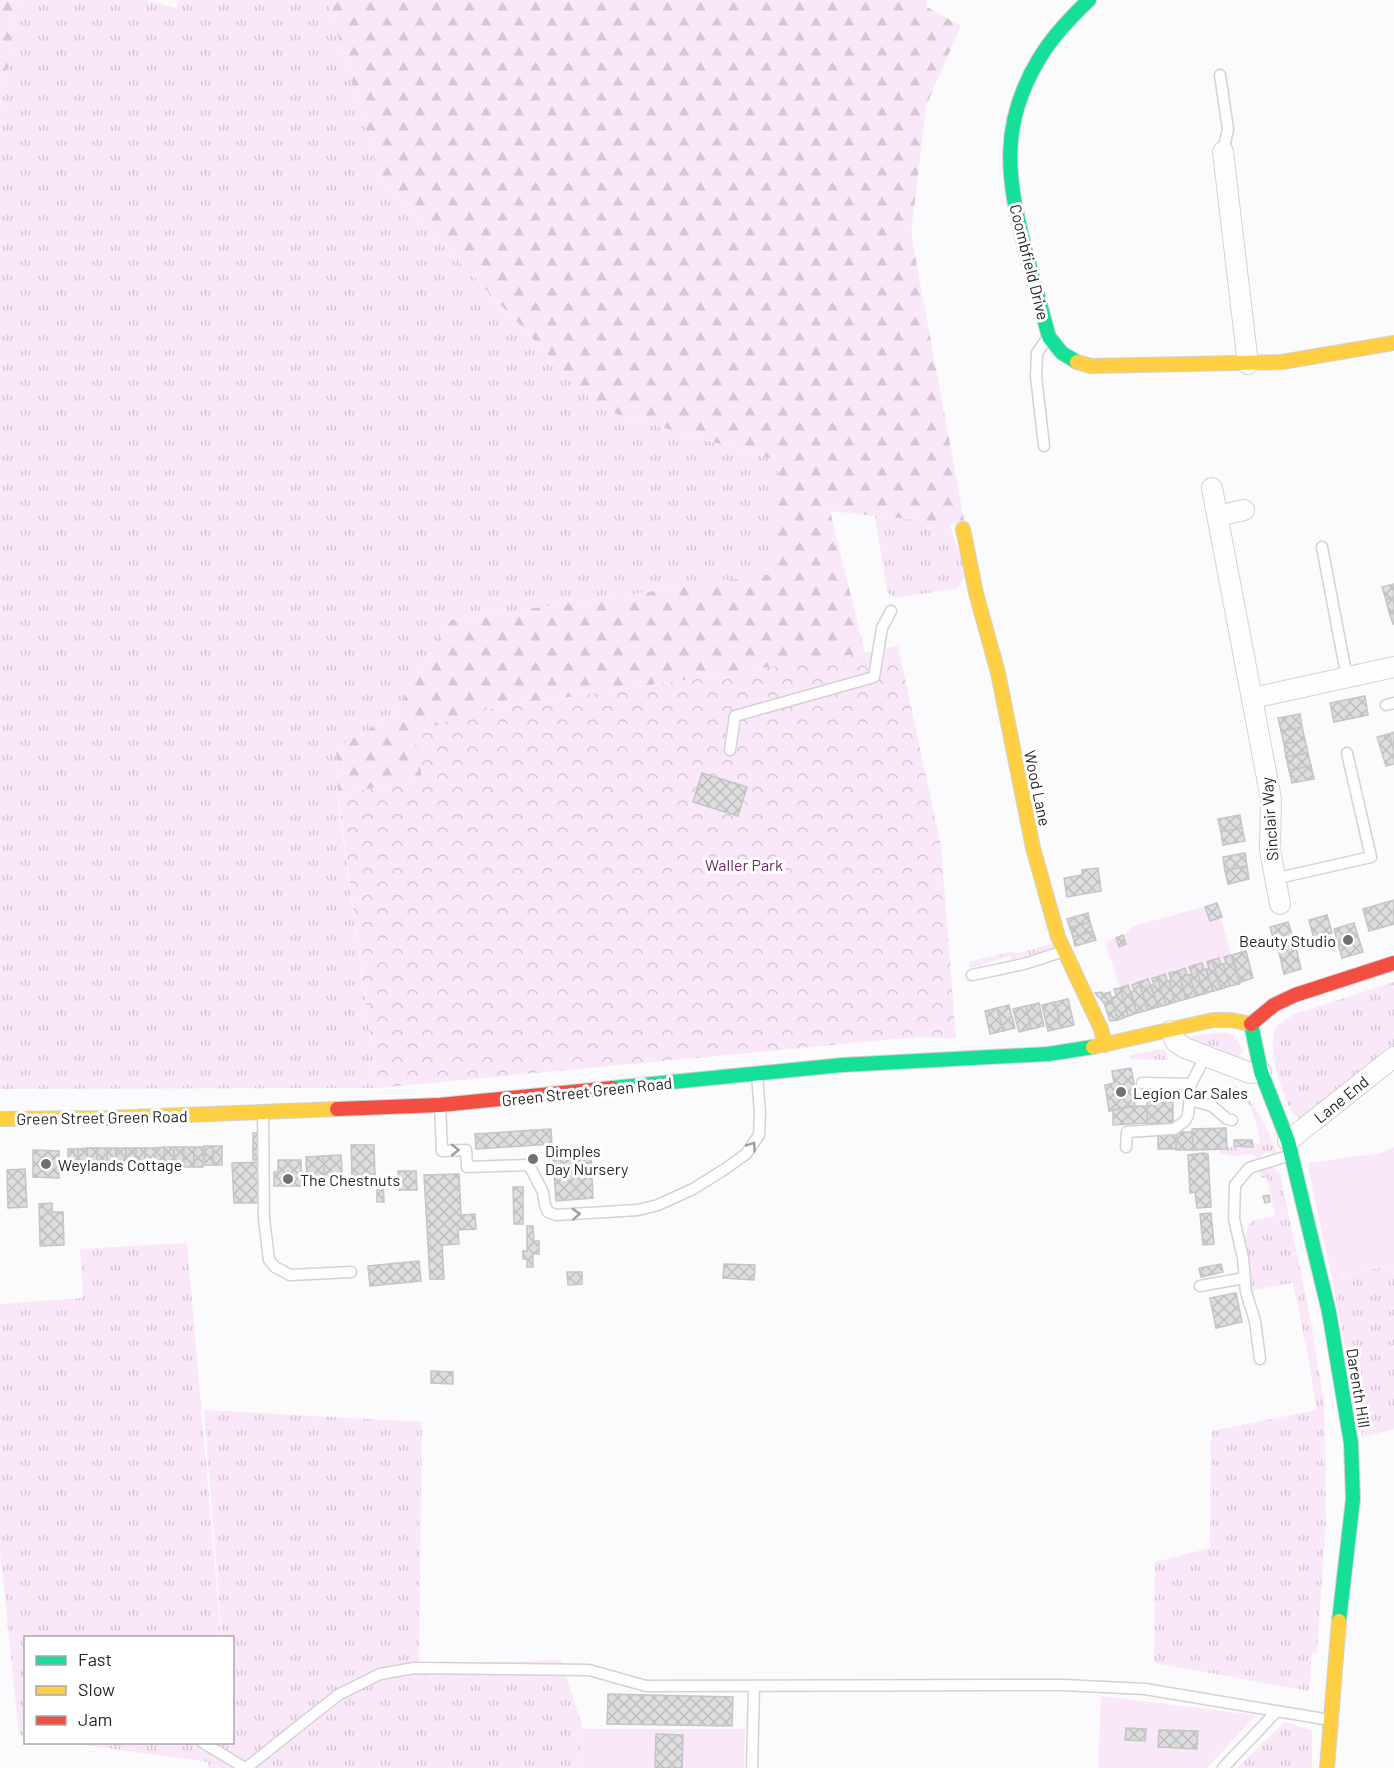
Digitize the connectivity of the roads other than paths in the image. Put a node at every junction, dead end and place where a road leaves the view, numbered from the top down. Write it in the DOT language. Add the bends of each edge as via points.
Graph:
graph roads {
  1 [pos="1089,0"];
  2 [pos="1220,75"];
  3 [pos="1223,152"];
  4 [pos="1048,337"];
  5 [pos="1394,343"];
  6 [pos="1248,364"];
  7 [pos="1044,446"];
  8 [pos="1212,488"];
  9 [pos="1244,510"];
  10 [pos="1218,516"];
  11 [pos="963,530"];
  12 [pos="1322,547"];
  13 [pos="891,611"];
  14 [pos="1393,667"];
  15 [pos="1347,678"];
  16 [pos="1253,698"];
  17 [pos="730,750"];
  18 [pos="1347,753"];
  19 [pos="1274,879"];
  20 [pos="1280,904"];
  21 [pos="1064,951"];
  22 [pos="1394,963"];
  23 [pos="972,975"];
  24 [pos="1251,1024"];
  25 [pos="1171,1031"];
  26 [pos="1105,1045"];
  27 [pos="1205,1057"];
  28 [pos="1394,1057"];
  29 [pos="1262,1072"];
  30 [pos="757,1074"];
  31 [pos="1142,1083"];
  32 [pos="1191,1084"];
  33 [pos="1190,1100"];
  34 [pos="440,1105"];
  35 [pos="263,1113"];
  36 [pos="0,1119"];
  37 [pos="1232,1120"];
  38 [pos="1126,1147"];
  39 [pos="1290,1148"];
  40 [pos="351,1272"];
  41 [pos="1244,1278"];
  42 [pos="1200,1286"];
  43 [pos="1260,1359"];
  44 [pos="754,1686"];
  45 [pos="1276,1712"];
  46 [pos="1330,1720"];
  47 [pos="204,1744"];
  48 [pos="245,1768"];
  49 [pos="752,1768"];
  50 [pos="1223,1768"];
  51 [pos="1327,1768"];
  1 -- 4 [label="street, Coombfield Drive" via="1042,51 1016,108 1010,141 1010,178 1016,212"];
  2 -- 3 [label="lane" via="1228,129"];
  3 -- 6 [label="street"];
  4 -- 6 [label="street, Coombfield Drive" via="1059,352 1075,363 1091,366"];
  4 -- 7 [label="lane" via="1037,353 1036,376"];
  5 -- 6 [label="street, Coombfield Drive"];
  8 -- 10 [label="street, Sinclair Way"];
  9 -- 10 [label="street"];
  10 -- 16 [label="street, Sinclair Way"];
  11 -- 21 [label="street, Wood Lane" via="998,674 1033,848"];
  12 -- 15 [label="lane"];
  13 -- 17 [label="lane" via="882,628 874,677 735,716"];
  14 -- 15 [label="street"];
  15 -- 16 [label="street"];
  16 -- 19 [label="street, Sinclair Way" via="1271,799"];
  18 -- 19 [label="lane" via="1371,857"];
  19 -- 20 [label="street, Sinclair Way"];
  21 -- 23 [label="lane"];
  21 -- 26 [label="street, Wood Lane"];
  22 -- 24 [label="street" via="1295,995 1274,1005"];
  24 -- 25 [label="street, Green Street Green Road" via="1213,1020"];
  24 -- 29 [label="street, Darenth Hill"];
  25 -- 26 [label="street, Green Street Green Road"];
  25 -- 27 [label="street" via="1177,1044"];
  26 -- 30 [label="street, Green Street Green Road" via="1048,1054 842,1065"];
  27 -- 29 [label="street" via="1252,1074"];
  27 -- 32 [label="lane"];
  28 -- 39 [label="street, Lane End"];
  29 -- 39 [label="street, Darenth Hill"];
  30 -- 34 [label="street, Green Street Green Road"];
  34 -- 30 [label="lane, one-way" via="442,1151 466,1150 468,1167 529,1165 548,1212 556,1215 638,1210 693,1189 746,1154 759,1136"];
  31 -- 32 [label="lane"];
  32 -- 33 [label="lane"];
  33 -- 37 [label="lane" via="1212,1106"];
  33 -- 38 [label="lane" via="1187,1118 1177,1128 1127,1132"];
  34 -- 35 [label="street, Green Street Green Road"];
  35 -- 36 [label="street, Green Street Green Road"];
  35 -- 40 [label="lane" via="264,1219 269,1260 290,1275"];
  39 -- 41 [label="lane" via="1249,1168 1236,1182 1234,1219 1244,1258"];
  39 -- 46 [label="street, Darenth Hill" via="1350,1405 1353,1499"];
  41 -- 42 [label="lane"];
  41 -- 43 [label="lane"];
  44 -- 45 [label="lane" via="1134,1688"];
  44 -- 48 [label="lane" via="646,1686 589,1670 414,1668 380,1674 339,1695"];
  44 -- 49 [label="lane"];
  45 -- 46 [label="lane"];
  45 -- 50 [label="lane"];
  46 -- 51 [label="street, Darenth Hill"];
  47 -- 48 [label="lane"];
}
